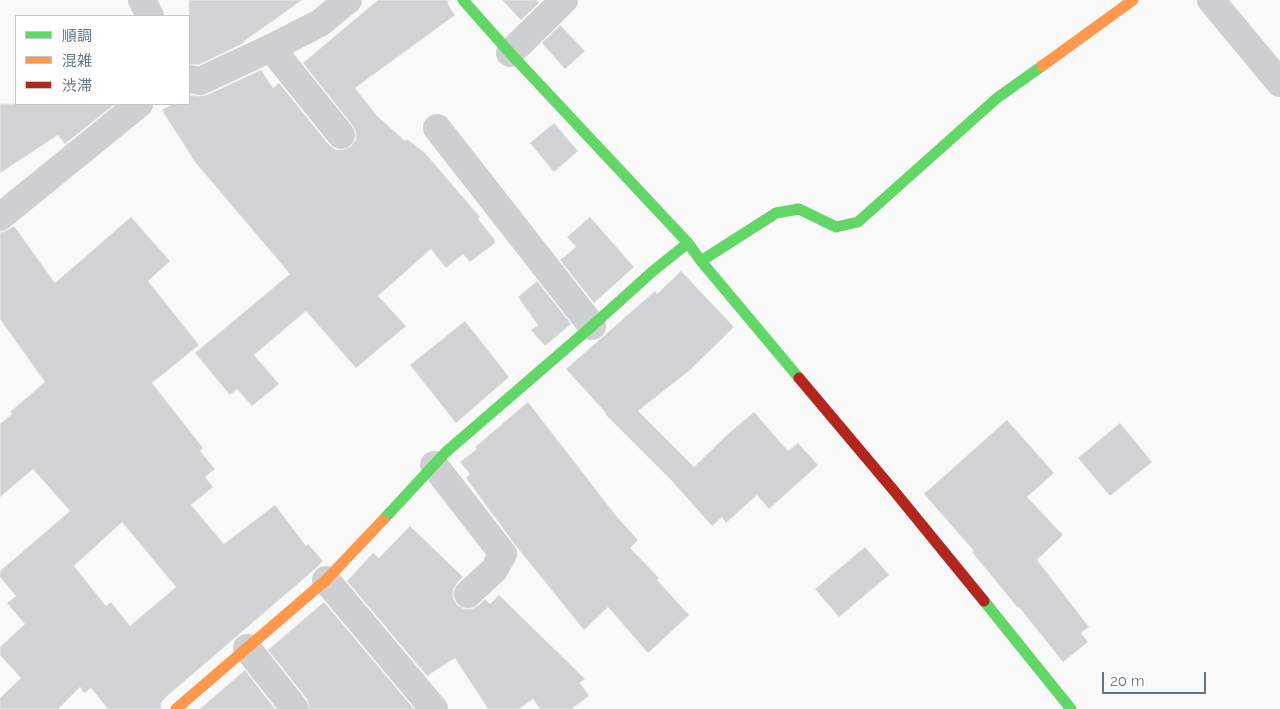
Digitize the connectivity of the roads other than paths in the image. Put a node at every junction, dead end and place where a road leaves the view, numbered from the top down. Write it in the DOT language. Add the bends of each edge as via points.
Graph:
graph roads {
  1 [pos="142,0"];
  2 [pos="348,0"];
  3 [pos="463,0"];
  4 [pos="564,0"];
  5 [pos="1134,0"];
  6 [pos="1211,0"];
  7 [pos="150,15"];
  8 [pos="271,48"];
  9 [pos="510,53"];
  10 [pos="190,79"];
  11 [pos="1280,83"];
  12 [pos="138,105"];
  13 [pos="437,128"];
  14 [pos="341,135"];
  15 [pos="0,217"];
  16 [pos="688,243"];
  17 [pos="701,262"];
  18 [pos="592,326"];
  19 [pos="434,465"];
  20 [pos="326,580"];
  21 [pos="468,594"];
  22 [pos="247,648"];
  23 [pos="176,709"];
  24 [pos="296,709"];
  25 [pos="434,709"];
  26 [pos="1071,709"];
  1 -- 7 [label="street"];
  2 -- 8 [label="street" via="320,24"];
  3 -- 9 [label="street"];
  4 -- 9 [label="street"];
  5 -- 17 [label="street" via="997,98 858,222 836,226 799,209 776,213"];
  6 -- 11 [label="street"];
  8 -- 10 [label="street" via="200,81"];
  8 -- 14 [label="street"];
  9 -- 16 [label="street"];
  12 -- 15 [label="street"];
  13 -- 18 [label="street"];
  16 -- 17 [label="street"];
  16 -- 18 [label="street"];
  17 -- 26 [label="street" via="895,492"];
  18 -- 19 [label="street"];
  19 -- 20 [label="street"];
  19 -- 21 [label="street" via="503,554 494,570"];
  20 -- 22 [label="street"];
  20 -- 25 [label="street"];
  22 -- 23 [label="street"];
  22 -- 24 [label="street"];
}
